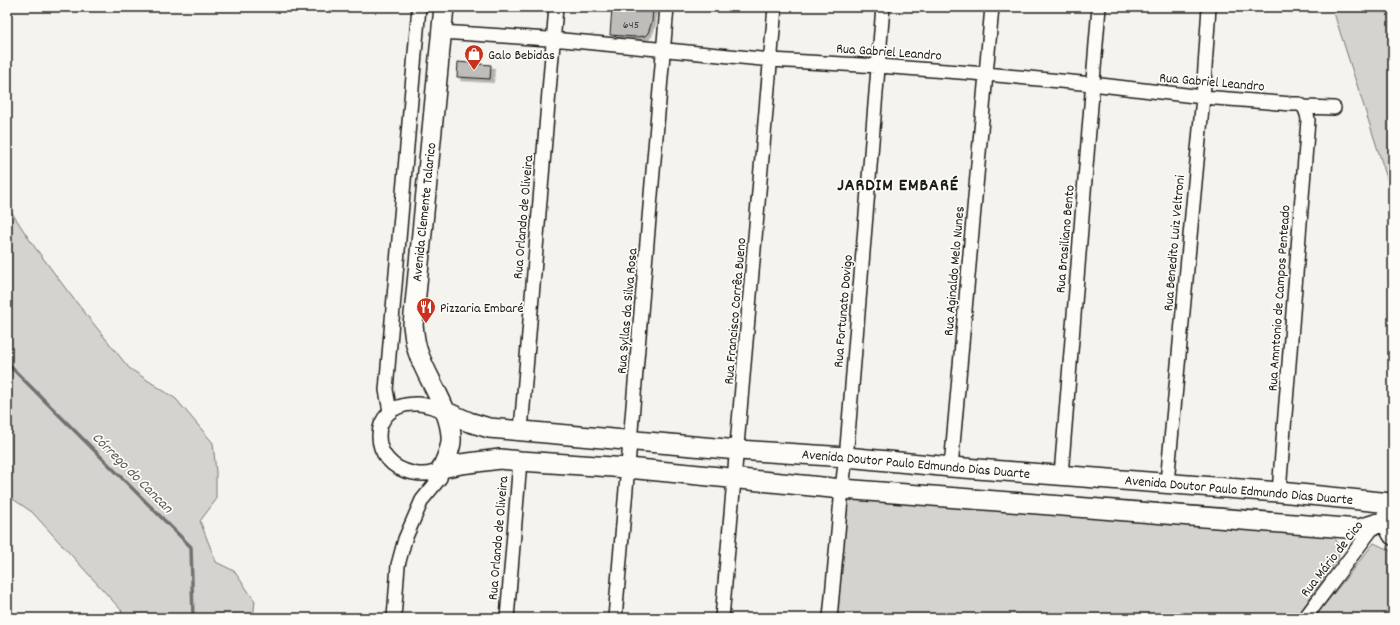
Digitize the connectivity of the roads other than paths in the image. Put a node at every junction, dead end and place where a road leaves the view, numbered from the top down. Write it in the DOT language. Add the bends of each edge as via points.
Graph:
graph roads {
  1 [pos="419,7"];
  2 [pos="444,7"];
  3 [pos="556,7"];
  4 [pos="668,7"];
  5 [pos="775,7"];
  6 [pos="883,7"];
  7 [pos="992,7"];
  8 [pos="1099,7"];
  9 [pos="1209,7"];
  10 [pos="441,32"];
  11 [pos="553,39"];
  12 [pos="664,49"];
  13 [pos="771,60"];
  14 [pos="879,66"];
  15 [pos="986,74"];
  16 [pos="1092,84"];
  17 [pos="1202,97"];
  18 [pos="1304,107"];
  19 [pos="1334,108"];
  20 [pos="444,410"];
  21 [pos="390,411"];
  22 [pos="521,430"];
  23 [pos="631,440"];
  24 [pos="738,450"];
  25 [pos="846,456"];
  26 [pos="520,461"];
  27 [pos="951,466"];
  28 [pos="442,468"];
  29 [pos="628,468"];
  30 [pos="1060,474"];
  31 [pos="733,478"];
  32 [pos="1167,483"];
  33 [pos="842,489"];
  34 [pos="1279,492"];
  35 [pos="1392,502"];
  36 [pos="1389,528"];
  37 [pos="394,618"];
  38 [pos="507,618"];
  39 [pos="615,618"];
  40 [pos="722,618"];
  41 [pos="830,618"];
  42 [pos="1305,618"];
  1 -- 21 [label="street, Avenida Clemente Talarico" via="386,390"];
  2 -- 10 [label="street, Avenida Clemente Talarico"];
  3 -- 11 [label="street, Rua Orlando de Oliveira"];
  4 -- 12 [label="street, Rua Syllas da Silva Rosa"];
  5 -- 13 [label="street, Rua Francisco Corrêa Bueno"];
  6 -- 14 [label="street, Rua Fortunato Dovigo"];
  7 -- 15 [label="street, Rua Aginaldo Melo Nunes"];
  8 -- 16 [label="street, Rua Brasiliano Bento"];
  9 -- 17 [label="street, Rua Benedito Luiz Veltroni"];
  10 -- 11 [label="street, Rua Gabriel Leandro"];
  10 -- 20 [label="street, Avenida Clemente Talarico" via="413,325 418,352"];
  11 -- 12 [label="street, Rua Gabriel Leandro"];
  11 -- 22 [label="street, Rua Orlando de Oliveira"];
  12 -- 13 [label="street, Rua Gabriel Leandro"];
  12 -- 23 [label="street, Rua Syllas da Silva Rosa"];
  13 -- 14 [label="street, Rua Gabriel Leandro"];
  13 -- 24 [label="street, Rua Francisco Corrêa Bueno"];
  14 -- 15 [label="street, Rua Gabriel Leandro"];
  14 -- 25 [label="street, Rua Fortunato Dovigo"];
  15 -- 16 [label="street, Rua Gabriel Leandro"];
  15 -- 27 [label="street, Rua Aginaldo Melo Nunes"];
  16 -- 17 [label="street, Rua Gabriel Leandro"];
  16 -- 30 [label="street, Rua Brasiliano Bento"];
  17 -- 18 [label="street, Rua Gabriel Leandro" via="1298,104"];
  17 -- 32 [label="street, Rua Benedito Luiz Veltroni"];
  18 -- 19 [label="street, Rua Gabriel Leandro"];
  18 -- 34 [label="street, Rua Amntonio de Campos Penteado" via="1308,120"];
  20 -- 21 [label="street" via="414,404 396,407"];
  20 -- 22 [label="street, Avenida Doutor Paulo Edmundo Dias Duarte" via="489,428"];
  20 -- 28 [label="street, Avenida Clemente Talarico" via="450,426 451,441"];
  21 -- 28 [label="street" via="384,418 380,432 380,447 388,461 400,469 415,474 430,473"];
  22 -- 23 [label="street, Avenida Doutor Paulo Edmundo Dias Duarte"];
  23 -- 24 [label="street, Avenida Doutor Paulo Edmundo Dias Duarte"];
  23 -- 29 [label="street, Rua Syllas da Silva Rosa"];
  24 -- 25 [label="street, Avenida Doutor Paulo Edmundo Dias Duarte"];
  24 -- 31 [label="street, Rua Francisco Corrêa Bueno"];
  25 -- 27 [label="street, Avenida Doutor Paulo Edmundo Dias Duarte"];
  25 -- 33 [label="street, Rua Fortunato Dovigo"];
  26 -- 28 [label="street" via="500,459"];
  26 -- 29 [label="street"];
  26 -- 38 [label="street, Rua Orlando de Oliveira"];
  27 -- 30 [label="street, Avenida Doutor Paulo Edmundo Dias Duarte"];
  28 -- 37 [label="street, Avenida Clemente Talarico" via="440,478 422,500 405,538 398,564"];
  29 -- 31 [label="street"];
  29 -- 39 [label="street, Rua Syllas da Silva Rosa"];
  30 -- 32 [label="street, Avenida Doutor Paulo Edmundo Dias Duarte"];
  31 -- 33 [label="street"];
  31 -- 40 [label="street, Rua Francisco Corrêa Bueno"];
  32 -- 34 [label="street, Avenida Doutor Paulo Edmundo Dias Duarte"];
  33 -- 36 [label="street" via="1359,530"];
  33 -- 41 [label="street, Rua Fortunato Dovigo"];
  34 -- 35 [label="street, Avenida Doutor Paulo Edmundo Dias Duarte"];
  35 -- 36 [label="street"];
  36 -- 42 [label="street, Rua Mário de Cico" via="1370,530"];
}
